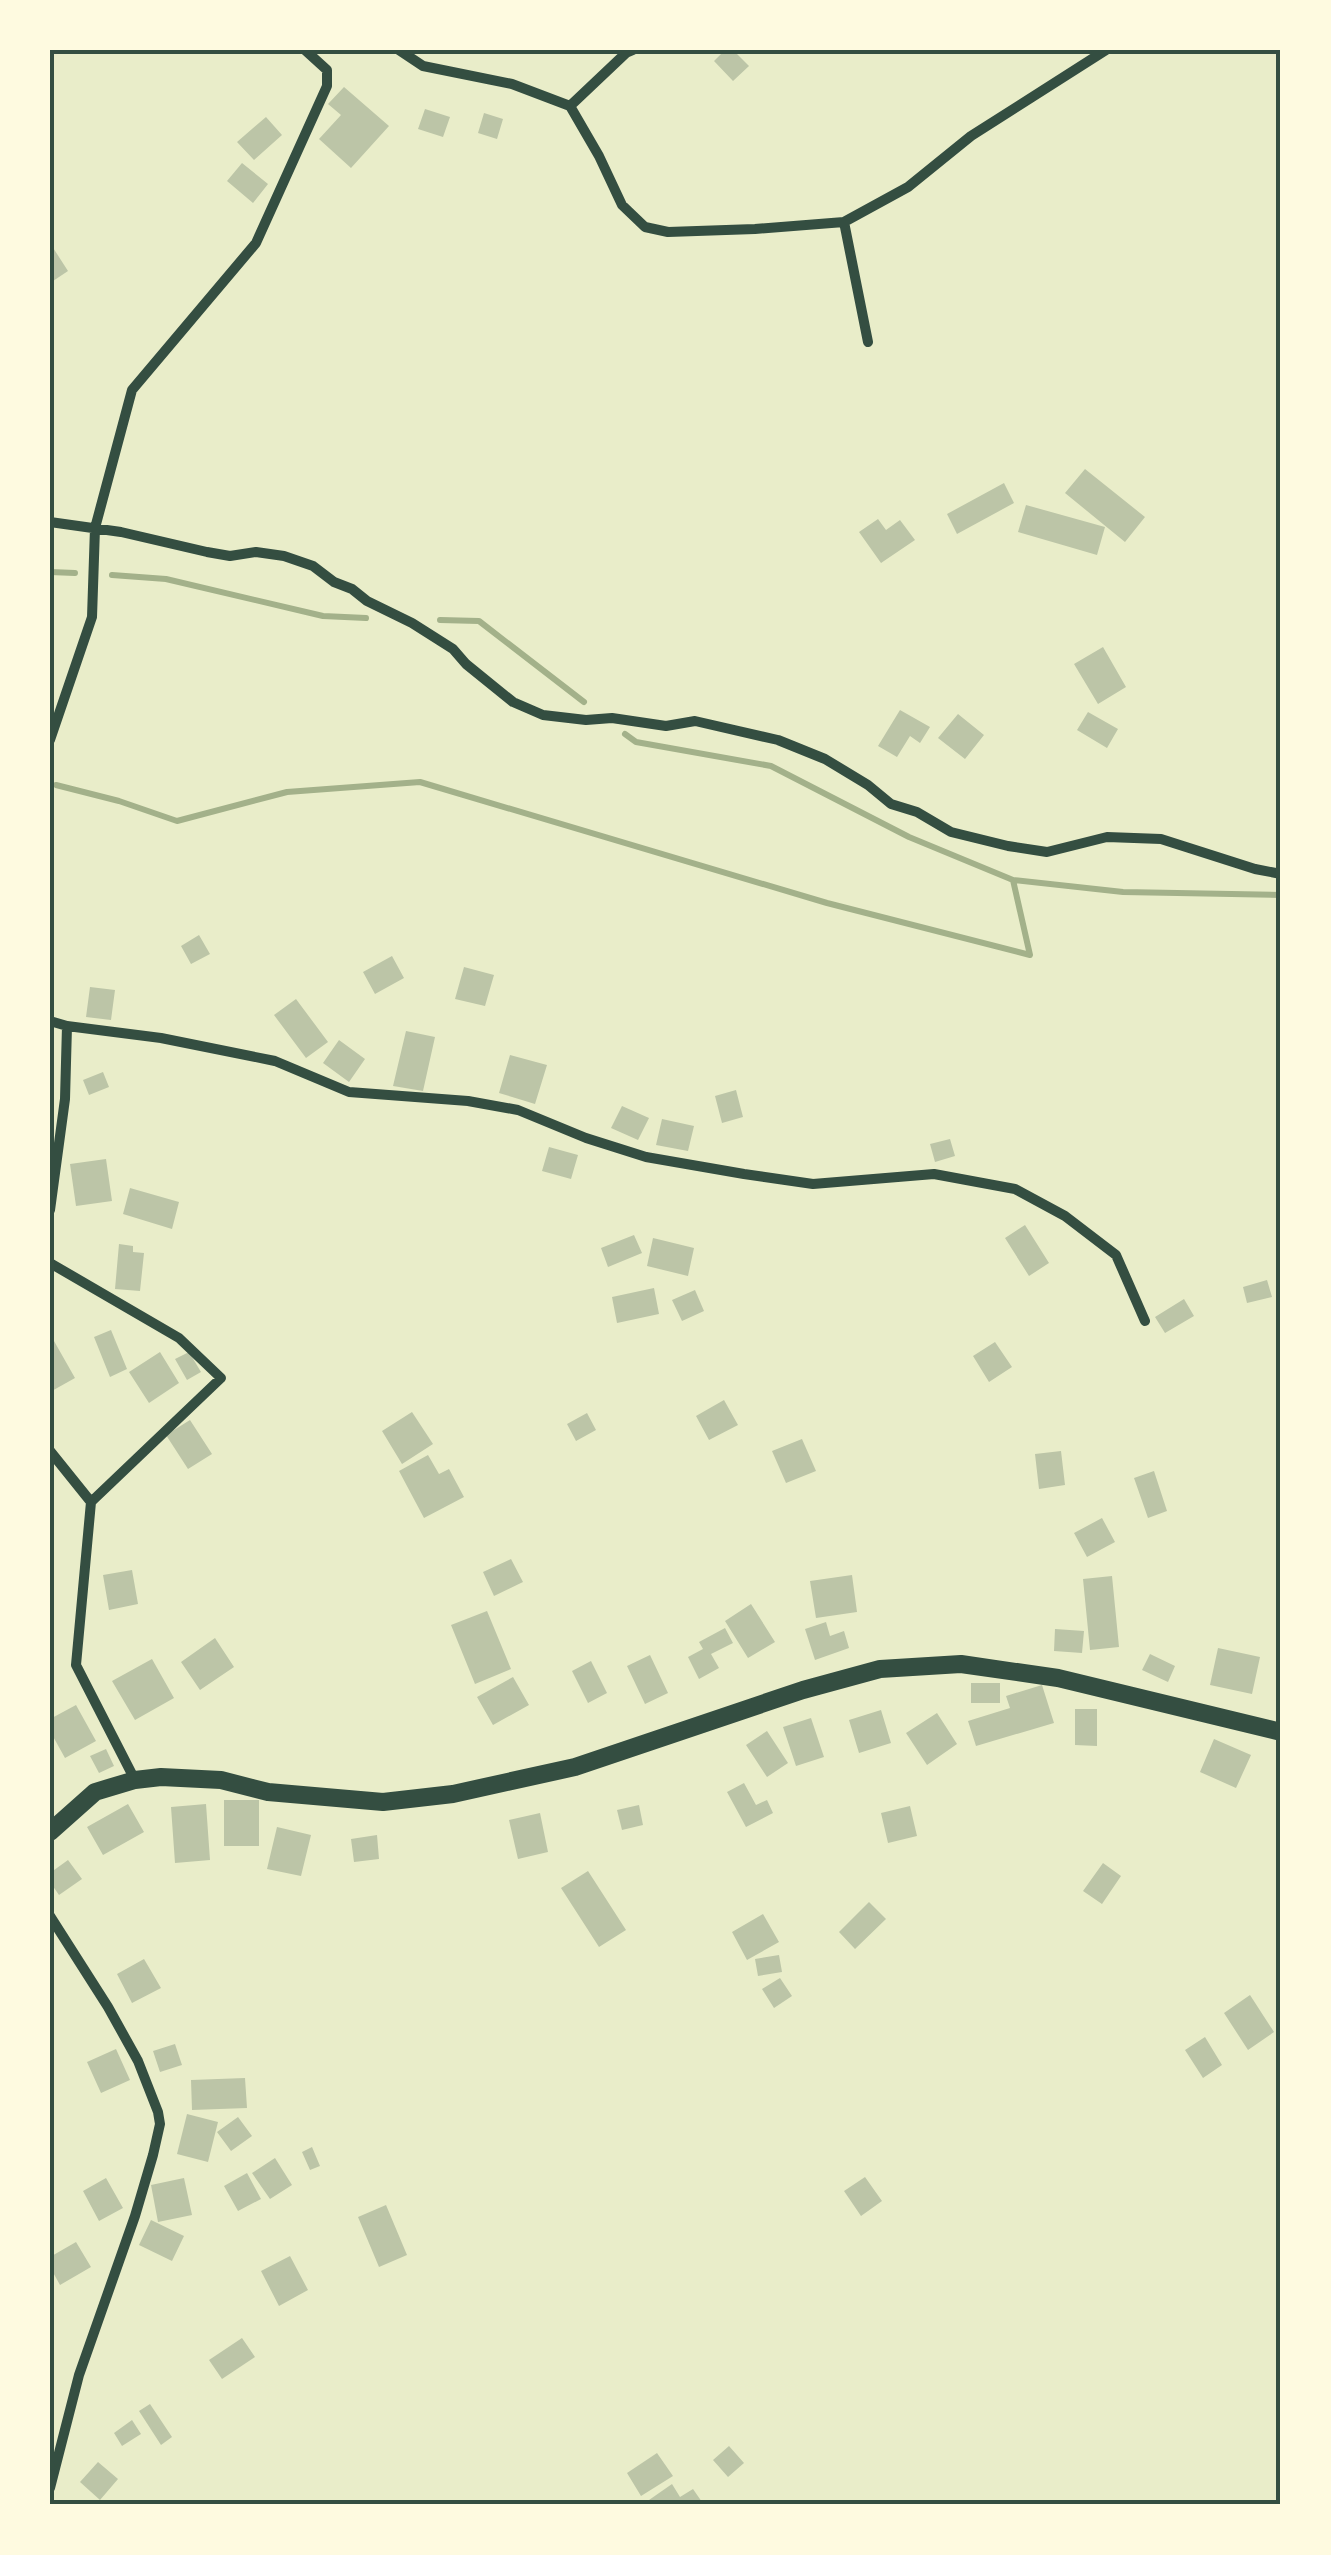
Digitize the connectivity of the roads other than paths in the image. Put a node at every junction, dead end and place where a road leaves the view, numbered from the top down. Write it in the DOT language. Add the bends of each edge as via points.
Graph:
graph roads {
  1 [pos="305,50"];
  2 [pos="399,50"];
  3 [pos="633,50"];
  4 [pos="1106,50"];
  5 [pos="570,106"];
  6 [pos="844,222"];
  7 [pos="868,342"];
  8 [pos="50,522"];
  9 [pos="95,528"];
  10 [pos="50,740"];
  11 [pos="1281,874"];
  12 [pos="50,1021"];
  13 [pos="68,1026"];
  14 [pos="50,1210"];
  15 [pos="50,1263"];
  16 [pos="1145,1321"];
  17 [pos="50,1451"];
  18 [pos="92,1502"];
  19 [pos="1281,1732"];
  20 [pos="134,1780"];
  21 [pos="50,1832"];
  22 [pos="50,1916"];
  23 [pos="50,2488"];
  1 -- 9 [label="street" via="327,70 326,86 256,243 132,390"];
  2 -- 5 [label="street" via="423,66 512,84"];
  3 -- 5 [label="street"];
  4 -- 6 [label="street" via="971,136 908,187"];
  5 -- 6 [label="street" via="622,205 645,227 668,232"];
  6 -- 7 [label="street"];
  8 -- 9 [label="street"];
  9 -- 10 [label="street" via="92,618"];
  9 -- 11 [label="street" via="313,566 452,649 513,702 542,715 666,726 694,720 778,740 825,759 891,804 951,832 1008,846 1047,852 1108,838 1161,840"];
  12 -- 13 [label="street"];
  13 -- 14 [label="street"];
  13 -- 16 [label="street" via="275,1060 349,1092 518,1110 646,1156 744,1174 813,1184 934,1174 1014,1189 1065,1216 1116,1255"];
  15 -- 18 [label="street" via="179,1338 221,1378"];
  17 -- 18 [label="street"];
  18 -- 20 [label="street" via="76,1665"];
  19 -- 20 [label="main road" via="1058,1678 961,1664 880,1669 574,1768 453,1794 383,1802 268,1792 220,1780"];
  20 -- 21 [label="main road" via="95,1792"];
  22 -- 23 [label="street" via="138,2061 160,2124"];
}
